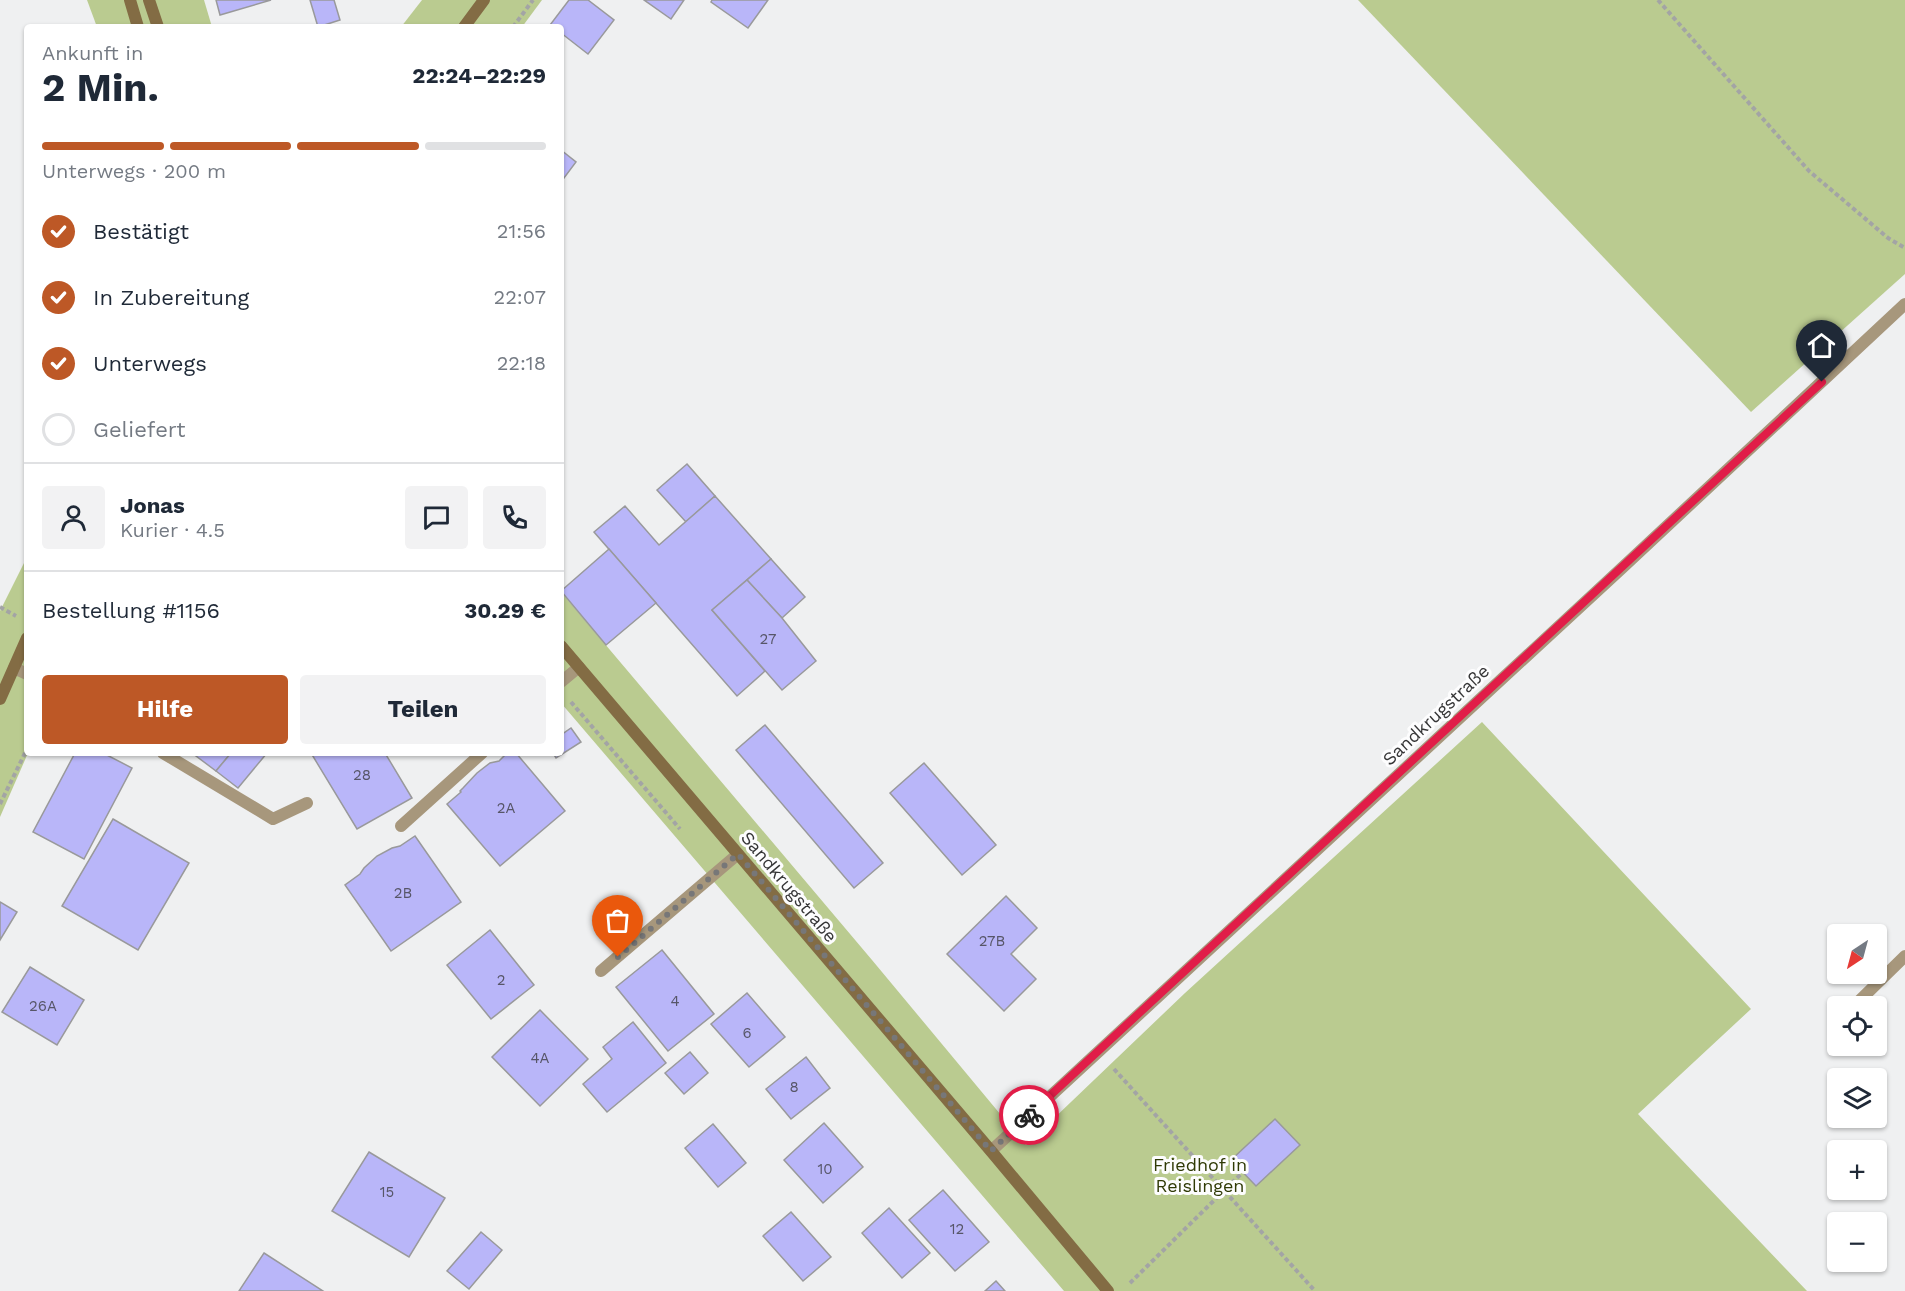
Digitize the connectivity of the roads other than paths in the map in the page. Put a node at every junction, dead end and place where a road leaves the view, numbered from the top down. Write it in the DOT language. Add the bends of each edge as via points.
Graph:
graph roads {
  1 [pos="130,0"];
  2 [pos="150,0"];
  3 [pos="484,0"];
  4 [pos="137,24"];
  5 [pos="157,24"];
  6 [pos="466,24"];
  7 [pos="1905,304"];
  8 [pos="24,645"];
  9 [pos="564,650"];
  10 [pos="579,667"];
  11 [pos="14,668"];
  12 [pos="24,673"];
  13 [pos="564,680"];
  14 [pos="0,699"];
  15 [pos="168,756"];
  16 [pos="479,756"];
  17 [pos="307,803"];
  18 [pos="401,826"];
  19 [pos="738,854"];
  20 [pos="1905,956"];
  21 [pos="601,971"];
  22 [pos="1864,996"];
  23 [pos="991,1151"];
  24 [pos="1108,1291"];
  1 -- 4 [label="street"];
  2 -- 5 [label="street"];
  3 -- 6 [label="street"];
  7 -- 23 [label="street, Sandkrugstraße"];
  8 -- 11 [label="street"];
  9 -- 10 [label="street, Sandkrugstraße"];
  10 -- 13 [label="street"];
  10 -- 19 [label="street, Sandkrugstraße"];
  11 -- 12 [label="street"];
  11 -- 14 [label="street"];
  15 -- 17 [label="street" via="273,819"];
  16 -- 18 [label="street"];
  19 -- 21 [label="street"];
  19 -- 23 [label="street, Sandkrugstraße"];
  20 -- 22 [label="street"];
  23 -- 24 [label="street, Sandkrugstraße"];
}
